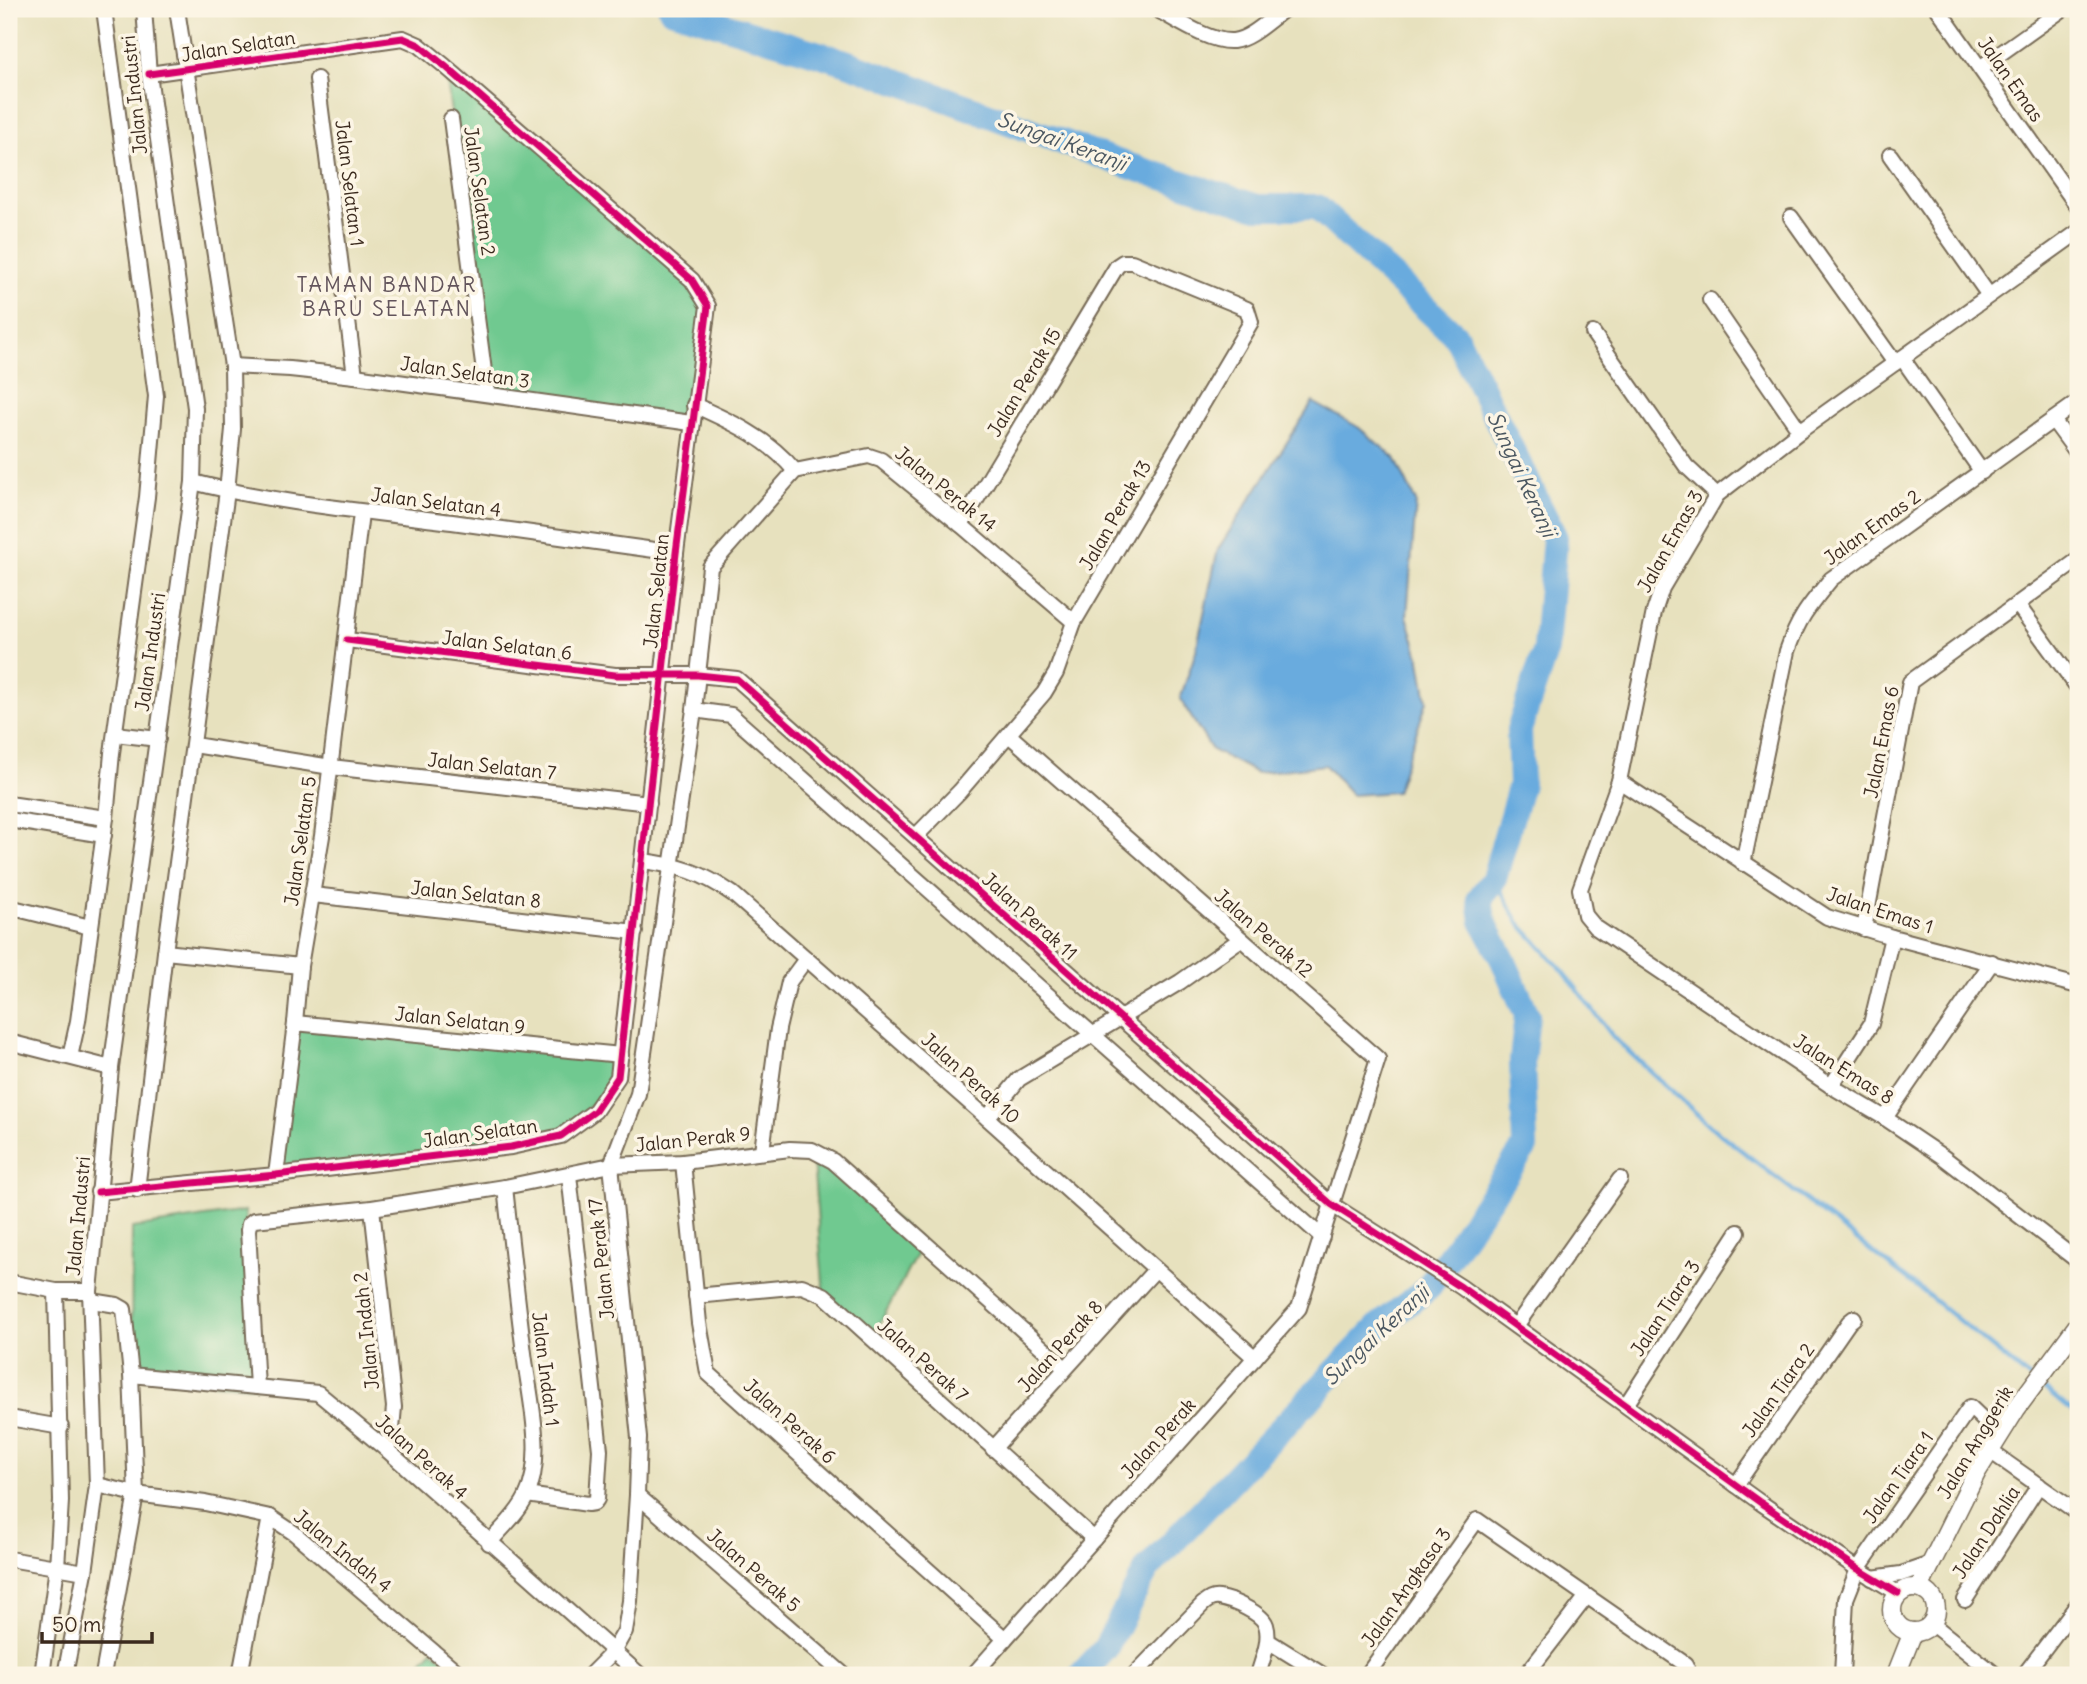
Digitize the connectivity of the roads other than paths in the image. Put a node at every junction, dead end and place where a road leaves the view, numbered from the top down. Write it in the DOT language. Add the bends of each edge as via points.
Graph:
graph roads {
  1 [pos="104,9"];
  2 [pos="144,9"];
  3 [pos="177,9"];
  4 [pos="1156,9"];
  5 [pos="1285,9"];
  6 [pos="1938,9"];
  7 [pos="2063,9"];
  8 [pos="1980,68"];
  9 [pos="186,70"];
  10 [pos="149,74"];
  11 [pos="317,79"];
  12 [pos="450,118"];
  13 [pos="1890,155"];
  14 [pos="2078,206"];
  15 [pos="1791,217"];
  16 [pos="2078,232"];
  17 [pos="1123,262"];
  18 [pos="1988,294"];
  19 [pos="1710,300"];
  20 [pos="1593,332"];
  21 [pos="1898,361"];
  22 [pos="232,366"];
  23 [pos="355,376"];
  24 [pos="487,394"];
  25 [pos="2078,402"];
  26 [pos="694,405"];
  27 [pos="2053,420"];
  28 [pos="691,423"];
  29 [pos="1800,430"];
  30 [pos="2078,454"];
  31 [pos="795,471"];
  32 [pos="1982,472"];
  33 [pos="193,482"];
  34 [pos="228,491"];
  35 [pos="1717,495"];
  36 [pos="361,513"];
  37 [pos="961,525"];
  38 [pos="676,553"];
  39 [pos="2078,560"];
  40 [pos="2017,604"];
  41 [pos="1074,622"];
  42 [pos="347,640"];
  43 [pos="698,675"];
  44 [pos="663,676"];
  45 [pos="2078,688"];
  46 [pos="694,710"];
  47 [pos="115,734"];
  48 [pos="1009,735"];
  49 [pos="158,739"];
  50 [pos="194,745"];
  51 [pos="331,767"];
  52 [pos="1619,781"];
  53 [pos="649,803"];
  54 [pos="9,804"];
  55 [pos="106,818"];
  56 [pos="9,820"];
  57 [pos="104,835"];
  58 [pos="916,836"];
  59 [pos="642,861"];
  60 [pos="1743,864"];
  61 [pos="672,865"];
  62 [pos="313,895"];
  63 [pos="9,907"];
  64 [pos="1585,915"];
  65 [pos="90,927"];
  66 [pos="1864,929"];
  67 [pos="635,932"];
  68 [pos="1892,937"];
  69 [pos="1241,939"];
  70 [pos="165,952"];
  71 [pos="806,959"];
  72 [pos="1992,962"];
  73 [pos="300,966"];
  74 [pos="2078,986"];
  75 [pos="1120,1018"];
  76 [pos="295,1023"];
  77 [pos="1092,1033"];
  78 [pos="9,1042"];
  79 [pos="621,1055"];
  80 [pos="71,1056"];
  81 [pos="111,1068"];
  82 [pos="1831,1086"];
  83 [pos="987,1118"];
  84 [pos="1885,1118"];
  85 [pos="762,1151"];
  86 [pos="683,1162"];
  87 [pos="611,1166"];
  88 [pos="276,1175"];
  89 [pos="569,1175"];
  90 [pos="1620,1179"];
  91 [pos="505,1187"];
  92 [pos="137,1190"];
  93 [pos="98,1192"];
  94 [pos="1331,1204"];
  95 [pos="372,1208"];
  96 [pos="1738,1232"];
  97 [pos="1321,1237"];
  98 [pos="2078,1261"];
  99 [pos="1155,1270"];
  100 [pos="9,1282"];
  101 [pos="56,1291"];
  102 [pos="91,1296"];
  103 [pos="696,1296"];
  104 [pos="1854,1318"];
  105 [pos="2078,1325"];
  106 [pos="1516,1326"];
  107 [pos="1255,1358"];
  108 [pos="1065,1368"];
  109 [pos="131,1375"];
  110 [pos="257,1387"];
  111 [pos="1626,1405"];
  112 [pos="9,1418"];
  113 [pos="61,1427"];
  114 [pos="1995,1443"];
  115 [pos="993,1449"];
  116 [pos="387,1450"];
  117 [pos="97,1485"];
  118 [pos="1736,1485"];
  119 [pos="2039,1485"];
  120 [pos="136,1494"];
  121 [pos="527,1495"];
  122 [pos="638,1495"];
  123 [pos="2078,1513"];
  124 [pos="270,1517"];
  125 [pos="1094,1539"];
  126 [pos="489,1543"];
  127 [pos="9,1559"];
  128 [pos="1930,1564"];
  129 [pos="57,1567"];
  130 [pos="1858,1569"];
  131 [pos="85,1572"];
  132 [pos="1872,1578"];
  133 [pos="1919,1588"];
  134 [pos="1898,1593"];
  135 [pos="1587,1596"];
  136 [pos="1965,1600"];
  137 [pos="2078,1604"];
  138 [pos="1932,1623"];
  139 [pos="1913,1632"];
  140 [pos="1005,1639"];
  141 [pos="1268,1641"];
  142 [pos="613,1653"];
  143 [pos="1686,1672"];
  144 [pos="244,1673"];
  145 [pos="1989,1673"];
  146 [pos="42,1675"];
  147 [pos="65,1675"];
  148 [pos="103,1675"];
  149 [pos="461,1675"];
  150 [pos="590,1675"];
  151 [pos="640,1675"];
  152 [pos="844,1675"];
  153 [pos="974,1675"];
  154 [pos="1135,1675"];
  155 [pos="1258,1675"];
  156 [pos="1323,1675"];
  157 [pos="1367,1675"];
  158 [pos="1526,1675"];
  159 [pos="1842,1675"];
  160 [pos="1896,1675"];
  161 [pos="2024,1675"];
  1 -- 47 [label="street, Jalan Industri" via="156,396"];
  2 -- 10 [label="street, Jalan Industri"];
  3 -- 9 [label="street"];
  4 -- 5 [label="street" via="1215,39 1233,41"];
  6 -- 8 [label="street, Jalan Emas"];
  7 -- 8 [label="street"];
  8 -- 14 [label="street, Jalan Emas"];
  9 -- 10 [label="street, Jalan Selatan"];
  9 -- 22 [label="street"];
  9 -- 26 [label="street, Jalan Selatan" via="386,39 403,38 419,45 692,280 708,306"];
  10 -- 33 [label="street, Jalan Industri" via="195,408"];
  11 -- 23 [label="street, Jalan Selatan 1"];
  12 -- 24 [label="street, Jalan Selatan 2"];
  13 -- 18 [label="street"];
  15 -- 21 [label="street"];
  16 -- 18 [label="street, Jalan Emas 3"];
  17 -- 37 [label="street, Jalan Perak 15"];
  17 -- 41 [label="street, Jalan Perak 13" via="1247,309 1251,321"];
  18 -- 21 [label="street, Jalan Emas 3"];
  19 -- 29 [label="street"];
  20 -- 35 [label="street" via="1686,466"];
  21 -- 29 [label="street, Jalan Emas 3"];
  21 -- 32 [label="street"];
  22 -- 23 [label="street, Jalan Selatan 3"];
  22 -- 34 [label="street"];
  23 -- 24 [label="street, Jalan Selatan 3"];
  24 -- 28 [label="street, Jalan Selatan 3"];
  25 -- 27 [label="street, Jalan Emas 2"];
  26 -- 28 [label="street, Jalan Selatan"];
  26 -- 31 [label="street" via="744,427 782,455"];
  27 -- 30 [label="street"];
  27 -- 32 [label="street, Jalan Emas 2"];
  28 -- 38 [label="street, Jalan Selatan"];
  29 -- 35 [label="street, Jalan Emas 3"];
  31 -- 37 [label="street, Jalan Perak 14" via="869,456 881,460"];
  31 -- 43 [label="street" via="710,568"];
  32 -- 60 [label="street, Jalan Emas 2" via="1831,579 1796,625"];
  33 -- 34 [label="street, Jalan Selatan 4"];
  33 -- 49 [label="street, Jalan Industri"];
  34 -- 36 [label="street, Jalan Selatan 4"];
  34 -- 50 [label="street"];
  35 -- 52 [label="street, Jalan Emas 3" via="1662,588"];
  36 -- 38 [label="street, Jalan Selatan 4"];
  36 -- 42 [label="street, Jalan Selatan 5"];
  37 -- 41 [label="street, Jalan Perak 14"];
  38 -- 44 [label="street, Jalan Selatan"];
  39 -- 40 [label="street, Jalan Emas 6"];
  40 -- 45 [label="street"];
  40 -- 66 [label="street, Jalan Emas 6" via="1910,682"];
  41 -- 48 [label="street, Jalan Perak 13" via="1050,683"];
  42 -- 44 [label="street, Jalan Selatan 6" via="615,675"];
  42 -- 51 [label="street, Jalan Selatan 5"];
  43 -- 44 [label="street, Jalan Selatan 6"];
  43 -- 46 [label="street, Jalan Perak 17"];
  43 -- 58 [label="street, Jalan Perak 11" via="737,678"];
  44 -- 53 [label="street, Jalan Selatan"];
  46 -- 61 [label="street, Jalan Perak 17"];
  46 -- 77 [label="street" via="731,715"];
  47 -- 49 [label="street"];
  47 -- 55 [label="street, Jalan Industri"];
  48 -- 58 [label="street, Jalan Perak 13"];
  48 -- 69 [label="street, Jalan Perak 12"];
  49 -- 81 [label="street, Jalan Industri"];
  50 -- 51 [label="street, Jalan Selatan 7"];
  50 -- 70 [label="street"];
  51 -- 53 [label="street, Jalan Selatan 7"];
  51 -- 62 [label="street, Jalan Selatan 5"];
  52 -- 60 [label="street, Jalan Emas 1"];
  52 -- 64 [label="street, Jalan Emas 3" via="1580,889"];
  53 -- 59 [label="street, Jalan Selatan"];
  54 -- 55 [label="street"];
  55 -- 57 [label="street, Jalan Industri"];
  56 -- 57 [label="street"];
  57 -- 65 [label="street, Jalan Industri"];
  58 -- 75 [label="street, Jalan Perak 11"];
  59 -- 61 [label="street, Jalan Perak 10"];
  59 -- 67 [label="street, Jalan Selatan"];
  60 -- 66 [label="street, Jalan Emas 1" via="1827,917"];
  61 -- 71 [label="street, Jalan Perak 10" via="710,878 733,894"];
  61 -- 87 [label="street, Jalan Perak 17" via="638,1094"];
  62 -- 67 [label="street, Jalan Selatan 8"];
  62 -- 73 [label="street, Jalan Selatan 5"];
  63 -- 65 [label="street"];
  64 -- 82 [label="street, Jalan Emas 8" via="1595,927"];
  65 -- 80 [label="street, Jalan Industri"];
  66 -- 68 [label="street, Jalan Emas 1"];
  67 -- 79 [label="street, Jalan Selatan"];
  68 -- 72 [label="street, Jalan Emas 1"];
  68 -- 82 [label="street" via="1871,1024"];
  69 -- 75 [label="street"];
  69 -- 94 [label="street, Jalan Perak 12" via="1378,1059"];
  70 -- 73 [label="street"];
  70 -- 92 [label="street"];
  71 -- 83 [label="street, Jalan Perak 10"];
  71 -- 85 [label="street" via="789,982 778,1029"];
  72 -- 74 [label="street, Jalan Emas 1"];
  72 -- 84 [label="street"];
  73 -- 76 [label="street, Jalan Selatan 5"];
  75 -- 77 [label="street"];
  75 -- 94 [label="street, Jalan Perak 11"];
  76 -- 79 [label="street, Jalan Selatan 9"];
  76 -- 88 [label="street, Jalan Selatan 5"];
  77 -- 83 [label="street" via="1019,1079"];
  77 -- 97 [label="street"];
  78 -- 80 [label="street"];
  79 -- 88 [label="street, Jalan Selatan" via="618,1077 595,1111 561,1136 512,1147"];
  80 -- 81 [label="street"];
  81 -- 93 [label="street, Jalan Industri"];
  82 -- 84 [label="street, Jalan Emas 8"];
  83 -- 99 [label="street, Jalan Perak 10"];
  84 -- 98 [label="street, Jalan Emas 8"];
  85 -- 86 [label="street, Jalan Perak 9"];
  85 -- 108 [label="street, Jalan Perak 9" via="812,1150 833,1161"];
  86 -- 87 [label="street, Jalan Perak 9"];
  86 -- 103 [label="street, Jalan Perak 6"];
  87 -- 89 [label="street, Jalan Perak 9"];
  87 -- 122 [label="street, Jalan Perak 17" via="639,1438"];
  88 -- 92 [label="street, Jalan Selatan"];
  89 -- 91 [label="street, Jalan Perak 9"];
  89 -- 121 [label="street" via="600,1450 597,1499 588,1504"];
  90 -- 106 [label="street"];
  91 -- 95 [label="street, Jalan Perak 9"];
  91 -- 121 [label="street, Jalan Indah 1" via="536,1433"];
  92 -- 93 [label="street, Jalan Selatan"];
  93 -- 102 [label="street, Jalan Industri"];
  94 -- 97 [label="street, Jalan Perak"];
  94 -- 106 [label="street, Jalan Perak 11"];
  95 -- 110 [label="street, Jalan Perak 9" via="248,1224"];
  95 -- 116 [label="street, Jalan Indah 2" via="394,1407"];
  96 -- 111 [label="street, Jalan Tiara 3"];
  97 -- 107 [label="street, Jalan Perak" via="1299,1308"];
  99 -- 107 [label="street, Jalan Perak 10"];
  99 -- 108 [label="street, Jalan Perak 8"];
  100 -- 101 [label="street"];
  101 -- 102 [label="street"];
  101 -- 113 [label="street"];
  102 -- 109 [label="street, Jalan Industri" via="124,1309"];
  102 -- 117 [label="street, Jalan Industri"];
  103 -- 115 [label="street, Jalan Perak 7" via="802,1286 824,1295"];
  103 -- 140 [label="street, Jalan Perak 6" via="708,1373"];
  104 -- 118 [label="street, Jalan Tiara 2"];
  105 -- 114 [label="street, Jalan Anggerik"];
  106 -- 111 [label="street, Jalan Perak 11"];
  107 -- 125 [label="street, Jalan Perak"];
  108 -- 115 [label="street, Jalan Perak 8"];
  109 -- 110 [label="street, Jalan Perak 4"];
  109 -- 120 [label="street, Jalan Industri"];
  110 -- 116 [label="street, Jalan Perak 4" via="318,1392"];
  111 -- 118 [label="street, Jalan Perak 11"];
  112 -- 113 [label="street"];
  113 -- 129 [label="street"];
  114 -- 119 [label="street"];
  114 -- 128 [label="street, Jalan Anggerik"];
  114 -- 130 [label="street, Jalan Tiara 1" via="1970,1407"];
  115 -- 125 [label="street, Jalan Perak 7"];
  116 -- 126 [label="street, Jalan Perak 4"];
  117 -- 120 [label="street, Jalan Indah 4"];
  117 -- 131 [label="street, Jalan Industri"];
  118 -- 130 [label="street, Jalan Perak 11"];
  119 -- 123 [label="street"];
  119 -- 136 [label="street, Jalan Dahlia"];
  120 -- 124 [label="street, Jalan Indah 4"];
  120 -- 148 [label="street, Jalan Industri"];
  121 -- 126 [label="street, Jalan Indah 1"];
  122 -- 142 [label="street, Jalan Perak 17" via="630,1601 625,1631"];
  122 -- 152 [label="street, Jalan Perak 5"];
  124 -- 144 [label="street"];
  124 -- 149 [label="street, Jalan Indah 4"];
  125 -- 140 [label="street, Jalan Perak"];
  126 -- 142 [label="street, Jalan Perak 4"];
  127 -- 129 [label="street"];
  128 -- 132 [label="street"];
  128 -- 133 [label="street, Jalan Anggerik"];
  129 -- 131 [label="street"];
  129 -- 146 [label="street"];
  130 -- 132 [label="street, Jalan Perak 11"];
  130 -- 159 [label="street, Jalan Tiara 1" via="1846,1599"];
  131 -- 147 [label="street, Jalan Industri"];
  132 -- 134 [label="street, Jalan Perak 11"];
  133 -- 134 [label="street"];
  133 -- 138 [label="street" via="1935,1603"];
  134 -- 139 [label="street" via="1892,1614 1899,1627"];
  135 -- 143 [label="street" via="1685,1664"];
  135 -- 157 [label="street, Jalan Angkasa 3" via="1477,1520"];
  135 -- 158 [label="street"];
  137 -- 161 [label="street"];
  138 -- 139 [label="street"];
  138 -- 145 [label="street"];
  139 -- 160 [label="street"];
  140 -- 153 [label="street, Jalan Perak"];
  141 -- 154 [label="street" via="1266,1624 1258,1613 1209,1599"];
  141 -- 155 [label="street"];
  141 -- 156 [label="street"];
  142 -- 150 [label="street"];
  142 -- 151 [label="street, Jalan Perak 4"];
}
